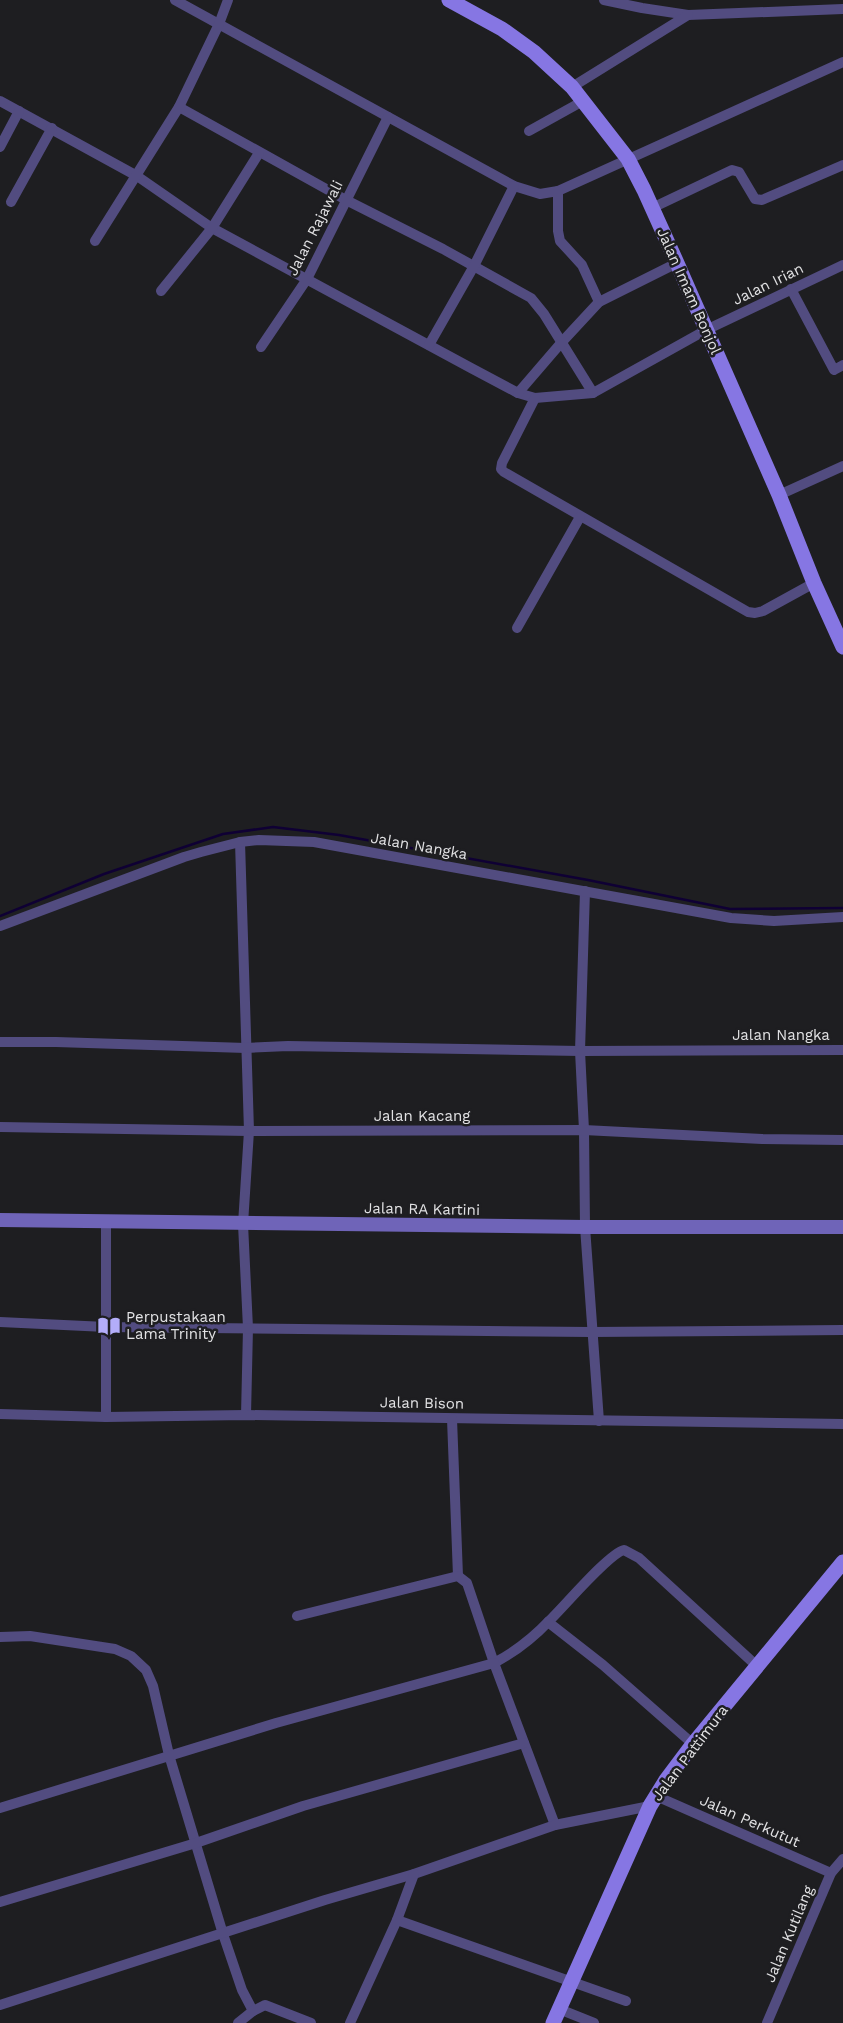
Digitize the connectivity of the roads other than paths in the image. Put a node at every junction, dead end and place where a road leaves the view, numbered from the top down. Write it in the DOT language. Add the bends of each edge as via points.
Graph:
graph roads {
  1 [pos="175,0"];
  2 [pos="228,0"];
  3 [pos="448,0"];
  4 [pos="604,0"];
  5 [pos="843,9"];
  6 [pos="688,15"];
  7 [pos="219,24"];
  8 [pos="843,62"];
  9 [pos="572,87"];
  10 [pos="0,101"];
  11 [pos="583,101"];
  12 [pos="179,107"];
  13 [pos="20,111"];
  14 [pos="388,117"];
  15 [pos="52,128"];
  16 [pos="529,131"];
  17 [pos="0,147"];
  18 [pos="258,152"];
  19 [pos="628,160"];
  20 [pos="843,165"];
  21 [pos="137,176"];
  22 [pos="514,186"];
  23 [pos="558,191"];
  24 [pos="346,200"];
  25 [pos="11,202"];
  26 [pos="652,208"];
  27 [pos="212,228"];
  28 [pos="95,241"];
  29 [pos="677,263"];
  30 [pos="843,265"];
  31 [pos="474,266"];
  32 [pos="306,279"];
  33 [pos="790,289"];
  34 [pos="161,292"];
  35 [pos="600,302"];
  36 [pos="706,330"];
  37 [pos="561,343"];
  38 [pos="429,345"];
  39 [pos="261,347"];
  40 [pos="843,365"];
  41 [pos="518,393"];
  42 [pos="593,393"];
  43 [pos="535,398"];
  44 [pos="843,466"];
  45 [pos="779,494"];
  46 [pos="580,517"];
  47 [pos="814,583"];
  48 [pos="517,628"];
  49 [pos="843,647"];
  50 [pos="240,842"];
  51 [pos="585,891"];
  52 [pos="843,917"];
  53 [pos="0,926"];
  54 [pos="0,1042"];
  55 [pos="246,1048"];
  56 [pos="843,1050"];
  57 [pos="580,1051"];
  58 [pos="0,1127"];
  59 [pos="584,1130"];
  60 [pos="249,1132"];
  61 [pos="843,1140"];
  62 [pos="0,1220"];
  63 [pos="106,1222"];
  64 [pos="243,1224"];
  65 [pos="585,1227"];
  66 [pos="843,1227"];
  67 [pos="0,1322"];
  68 [pos="106,1327"];
  69 [pos="248,1328"];
  70 [pos="843,1330"];
  71 [pos="591,1332"];
  72 [pos="0,1414"];
  73 [pos="246,1415"];
  74 [pos="106,1417"];
  75 [pos="452,1419"];
  76 [pos="598,1421"];
  77 [pos="843,1424"];
  78 [pos="843,1562"];
  79 [pos="458,1576"];
  80 [pos="297,1616"];
  81 [pos="548,1622"];
  82 [pos="0,1637"];
  83 [pos="494,1663"];
  84 [pos="758,1667"];
  85 [pos="524,1743"];
  86 [pos="693,1744"];
  87 [pos="169,1755"];
  88 [pos="653,1801"];
  89 [pos="0,1808"];
  90 [pos="554,1825"];
  91 [pos="196,1843"];
  92 [pos="843,1859"];
  93 [pos="832,1873"];
  94 [pos="414,1874"];
  95 [pos="0,1902"];
  96 [pos="397,1920"];
  97 [pos="223,1934"];
  98 [pos="571,1982"];
  99 [pos="626,2001"];
  100 [pos="0,2005"];
  101 [pos="253,2011"];
  102 [pos="556,2016"];
  103 [pos="238,2023"];
  104 [pos="310,2023"];
  105 [pos="350,2023"];
  106 [pos="594,2023"];
  107 [pos="767,2023"];
  1 -- 7 [label="street"];
  2 -- 7 [label="street"];
  3 -- 9 [label="main road, Jalan Imam Bonjol" via="518,40"];
  4 -- 6 [label="street"];
  5 -- 6 [label="street"];
  6 -- 9 [label="street"];
  7 -- 12 [label="street"];
  7 -- 14 [label="street"];
  8 -- 19 [label="street"];
  9 -- 11 [label="main road, Jalan Imam Bonjol"];
  10 -- 13 [label="street"];
  11 -- 16 [label="street"];
  11 -- 19 [label="main road, Jalan Imam Bonjol"];
  12 -- 18 [label="street"];
  12 -- 21 [label="street"];
  13 -- 15 [label="street"];
  13 -- 17 [label="street"];
  14 -- 22 [label="street"];
  14 -- 24 [label="street, Jalan Rajawali"];
  15 -- 21 [label="street"];
  15 -- 25 [label="street"];
  18 -- 24 [label="street"];
  18 -- 27 [label="street"];
  19 -- 23 [label="street"];
  19 -- 26 [label="main road, Jalan Imam Bonjol"];
  20 -- 26 [label="street" via="762,200 755,198 740,172 732,170"];
  21 -- 27 [label="street"];
  21 -- 28 [label="street"];
  22 -- 23 [label="street" via="540,194"];
  22 -- 31 [label="street"];
  23 -- 35 [label="street" via="560,241 582,265"];
  24 -- 31 [label="street"];
  24 -- 32 [label="street, Jalan Rajawali"];
  26 -- 29 [label="main road, Jalan Imam Bonjol"];
  27 -- 32 [label="street"];
  27 -- 34 [label="street"];
  29 -- 35 [label="street"];
  29 -- 36 [label="main road, Jalan Imam Bonjol"];
  30 -- 33 [label="street, Jalan Irian"];
  31 -- 37 [label="street" via="531,298"];
  31 -- 38 [label="street"];
  32 -- 38 [label="street"];
  32 -- 39 [label="street, Jalan Rajawali"];
  33 -- 36 [label="street, Jalan Irian"];
  33 -- 40 [label="street" via="834,370"];
  35 -- 37 [label="street"];
  36 -- 42 [label="street, Jalan Irian"];
  36 -- 45 [label="main road, Jalan Imam Bonjol"];
  37 -- 41 [label="street"];
  37 -- 42 [label="street"];
  38 -- 41 [label="street"];
  41 -- 43 [label="street"];
  42 -- 43 [label="street"];
  43 -- 46 [label="street" via="502,463 502,469"];
  44 -- 45 [label="street"];
  45 -- 47 [label="main road, Jalan Imam Bonjol"];
  46 -- 47 [label="street" via="748,612 763,611"];
  46 -- 48 [label="street"];
  47 -- 49 [label="main road, Jalan Imam Bonjol"];
  50 -- 51 [label="street, Jalan Nangka" via="314,842"];
  50 -- 53 [label="street, Jalan Nangka" via="184,856"];
  50 -- 55 [label="street"];
  51 -- 52 [label="street, Jalan Nangka" via="732,918"];
  51 -- 57 [label="street"];
  54 -- 55 [label="street, Jalan Nangka"];
  55 -- 57 [label="street, Jalan Nangka" via="415,1047"];
  55 -- 60 [label="street"];
  56 -- 57 [label="street, Jalan Nangka"];
  57 -- 59 [label="street"];
  58 -- 60 [label="street, Jalan Kacang"];
  59 -- 60 [label="street, Jalan Kacang"];
  59 -- 61 [label="street, Jalan Kacang"];
  59 -- 65 [label="street"];
  60 -- 64 [label="street"];
  62 -- 63 [label="main road, Jalan RA Kartini"];
  63 -- 64 [label="main road, Jalan RA Kartini"];
  63 -- 68 [label="street"];
  64 -- 65 [label="main road, Jalan RA Kartini"];
  64 -- 69 [label="street"];
  65 -- 66 [label="main road, Jalan RA Kartini"];
  65 -- 71 [label="street"];
  67 -- 68 [label="street"];
  68 -- 69 [label="street"];
  68 -- 74 [label="street"];
  69 -- 71 [label="street"];
  69 -- 73 [label="street"];
  70 -- 71 [label="street"];
  71 -- 76 [label="street"];
  72 -- 74 [label="street, Jalan Bison"];
  73 -- 74 [label="street, Jalan Bison"];
  73 -- 75 [label="street, Jalan Bison"];
  75 -- 76 [label="street, Jalan Bison"];
  75 -- 79 [label="street"];
  76 -- 77 [label="street, Jalan Bison"];
  78 -- 84 [label="main road, Jalan Pattimura"];
  79 -- 80 [label="street"];
  79 -- 83 [label="street" via="467,1583"];
  81 -- 83 [label="street" via="523,1646"];
  81 -- 84 [label="street" via="596,1572 624,1550 639,1558"];
  81 -- 86 [label="street" via="603,1665"];
  82 -- 87 [label="street" via="30,1636 115,1649 131,1656 146,1670 153,1686"];
  83 -- 85 [label="street"];
  83 -- 87 [label="street"];
  84 -- 86 [label="main road, Jalan Pattimura"];
  85 -- 90 [label="street"];
  85 -- 91 [label="street" via="303,1806"];
  86 -- 88 [label="main road, Jalan Pattimura"];
  87 -- 89 [label="street"];
  87 -- 91 [label="street"];
  88 -- 90 [label="street"];
  88 -- 93 [label="street, Jalan Perkutut"];
  88 -- 98 [label="main road, Jalan Pattimura"];
  90 -- 94 [label="street"];
  91 -- 95 [label="street"];
  91 -- 97 [label="street"];
  92 -- 93 [label="street, Jalan Kutilang"];
  93 -- 107 [label="street, Jalan Kutilang"];
  94 -- 96 [label="street"];
  94 -- 97 [label="street"];
  96 -- 98 [label="street"];
  96 -- 105 [label="street"];
  97 -- 100 [label="street"];
  97 -- 101 [label="street" via="242,1990"];
  98 -- 99 [label="street"];
  98 -- 102 [label="main road, Jalan Pattimura"];
  101 -- 103 [label="street"];
  101 -- 104 [label="street" via="265,2005"];
  102 -- 106 [label="street"];
}
